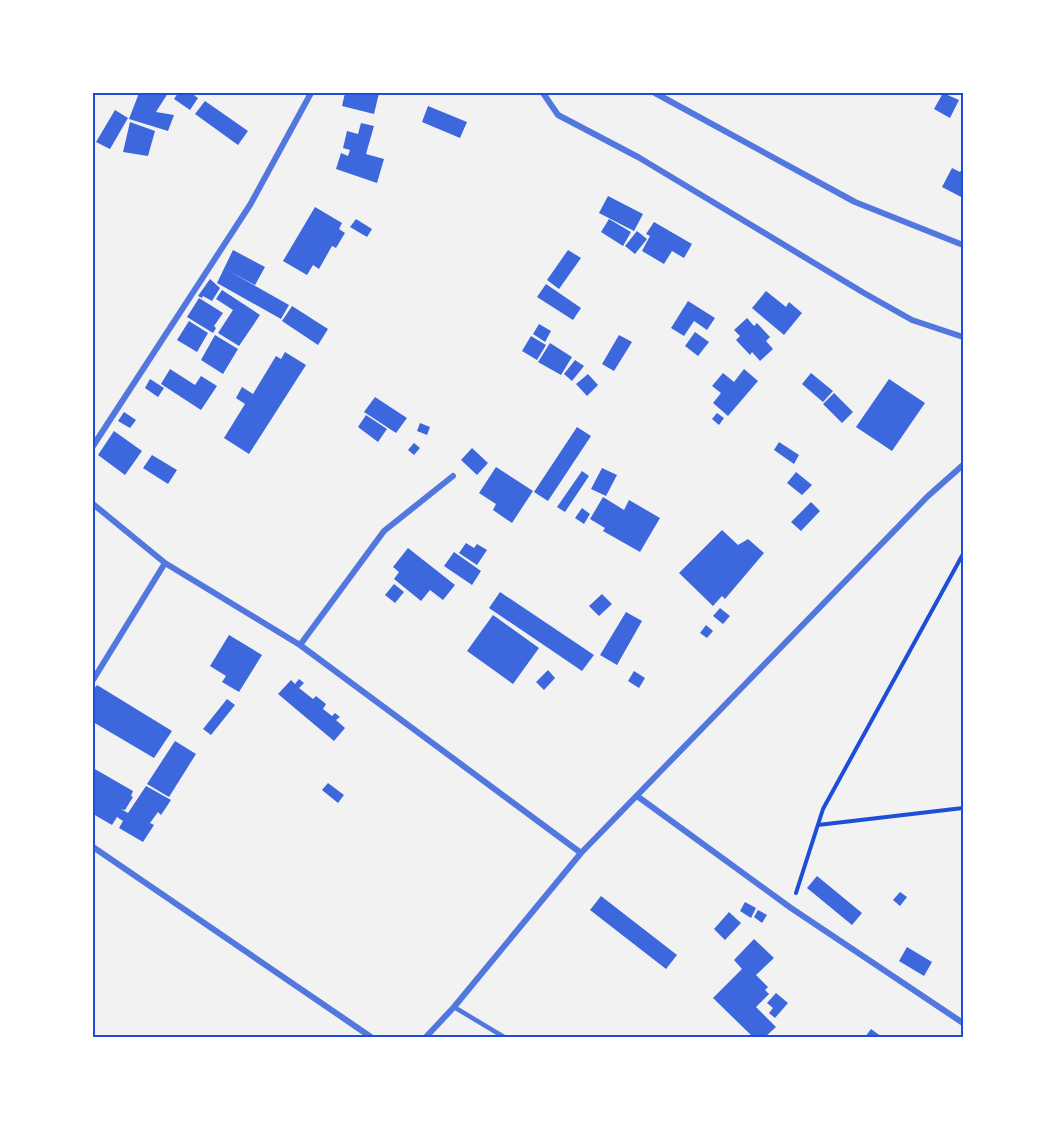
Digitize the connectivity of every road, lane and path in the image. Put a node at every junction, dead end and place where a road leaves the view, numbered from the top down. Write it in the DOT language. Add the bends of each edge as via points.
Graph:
graph roads {
  1 [pos="311,93"];
  2 [pos="543,93"];
  3 [pos="655,93"];
  4 [pos="963,245"];
  5 [pos="963,337"];
  6 [pos="93,446"];
  7 [pos="963,465"];
  8 [pos="453,476"];
  9 [pos="93,504"];
  10 [pos="963,554"];
  11 [pos="165,563"];
  12 [pos="300,645"];
  13 [pos="93,680"];
  14 [pos="637,796"];
  15 [pos="963,808"];
  16 [pos="818,825"];
  17 [pos="93,847"];
  18 [pos="581,853"];
  19 [pos="792,908"];
  20 [pos="454,1007"];
  21 [pos="963,1023"];
  22 [pos="371,1037"];
  23 [pos="426,1037"];
  24 [pos="504,1037"];
  1 -- 6 [label="street" via="250,205"];
  2 -- 5 [label="street" via="558,115 638,157 864,293 912,320"];
  3 -- 4 [label="street" via="855,202"];
  7 -- 14 [label="street" via="928,496"];
  8 -- 12 [label="street" via="384,531"];
  9 -- 11 [label="street"];
  10 -- 16 [label="path" via="823,809"];
  11 -- 12 [label="street"];
  11 -- 13 [label="street"];
  12 -- 18 [label="street"];
  14 -- 18 [label="street"];
  14 -- 19 [label="street"];
  15 -- 16 [label="path"];
  16 -- 19 [label="path"];
  17 -- 22 [label="street"];
  18 -- 20 [label="street"];
  19 -- 21 [label="street"];
  20 -- 23 [label="street"];
  20 -- 24 [label="lane"];
}
